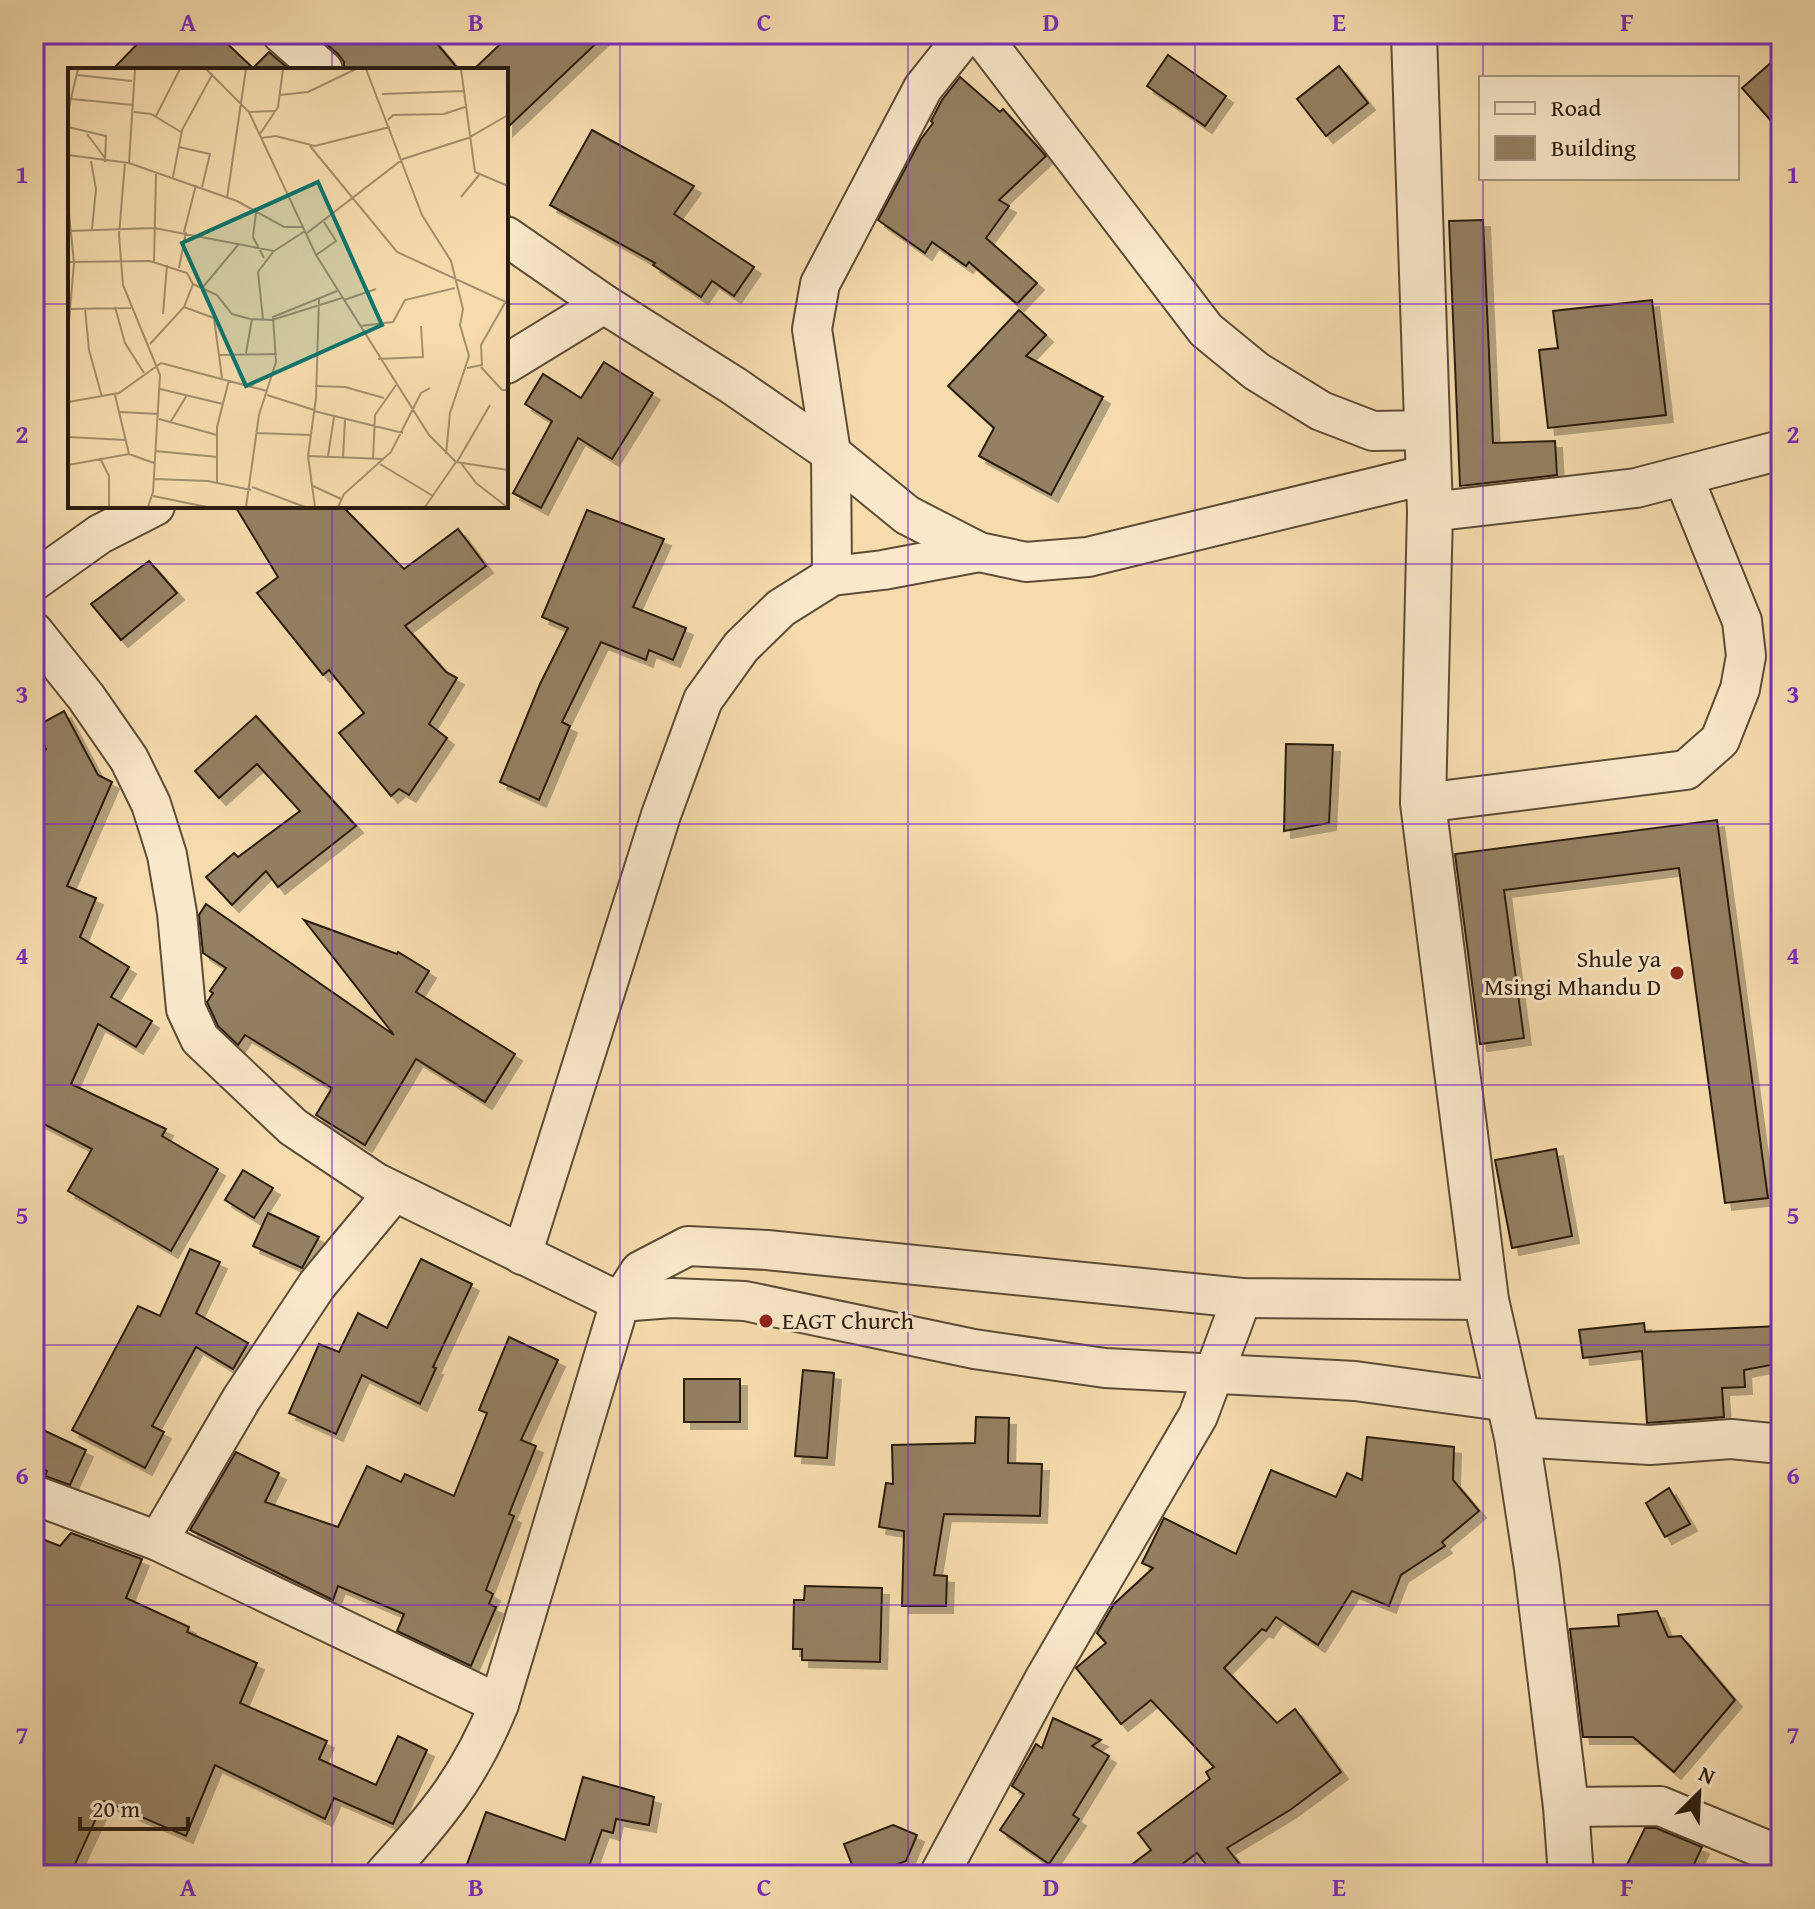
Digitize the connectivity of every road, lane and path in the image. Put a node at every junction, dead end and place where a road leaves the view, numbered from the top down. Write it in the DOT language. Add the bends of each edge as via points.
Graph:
graph roads {
  1 [pos="282,34"];
  2 [pos="966,34"];
  3 [pos="980,34"];
  4 [pos="1414,34"];
  5 [pos="321,68"];
  6 [pos="508,237"];
  7 [pos="604,304"];
  8 [pos="508,363"];
  9 [pos="1427,430"];
  10 [pos="1781,450"];
  11 [pos="831,453"];
  12 [pos="1683,476"];
  13 [pos="1429,493"];
  14 [pos="151,508"];
  15 [pos="979,552"];
  16 [pos="832,576"];
  17 [pos="34,581"];
  18 [pos="34,632"];
  19 [pos="1423,803"];
  20 [pos="394,1192"];
  21 [pos="522,1255"];
  22 [pos="1242,1298"];
  23 [pos="1486,1300"];
  24 [pos="620,1302"];
  25 [pos="1214,1374"];
  26 [pos="1513,1419"];
  27 [pos="1781,1444"];
  28 [pos="34,1495"];
  29 [pos="158,1541"];
  30 [pos="499,1704"];
  31 [pos="1566,1807"];
  32 [pos="1781,1856"];
  33 [pos="384,1875"];
  34 [pos="939,1875"];
  35 [pos="1571,1875"];
  1 -- 5 [label="street"];
  2 -- 11 [label="street" via="923,88 820,284 812,329"];
  3 -- 9 [label="street" via="1206,330 1256,371 1321,411 1373,431"];
  4 -- 9 [label="street"];
  6 -- 7 [label="street"];
  7 -- 8 [label="street"];
  7 -- 11 [label="street"];
  9 -- 13 [label="street"];
  10 -- 12 [label="street"];
  11 -- 15 [label="street" via="907,515"];
  11 -- 16 [label="street"];
  12 -- 13 [label="street" via="1636,488"];
  12 -- 19 [label="street" via="1742,621 1746,656 1740,689 1720,740 1686,770"];
  13 -- 15 [label="street" via="1088,557 1026,562"];
  13 -- 19 [label="street"];
  14 -- 17 [label="street" via="100,534"];
  15 -- 16 [label="street"];
  16 -- 21 [label="street" via="781,608 741,647 703,700 661,815"];
  18 -- 20 [label="street" via="112,734 151,804 175,898 186,1009 200,1039 293,1127"];
  19 -- 23 [label="street"];
  20 -- 21 [label="street"];
  20 -- 29 [label="street" via="317,1285 242,1398"];
  21 -- 24 [label="street"];
  22 -- 23 [label="street"];
  22 -- 24 [label="street" via="688,1246 640,1271"];
  22 -- 25 [label="street"];
  23 -- 26 [label="street"];
  24 -- 25 [label="street" via="745,1301 974,1349 1105,1368"];
  24 -- 30 [label="street"];
  25 -- 26 [label="street" via="1355,1381"];
  25 -- 34 [label="street" via="1198,1416 1045,1678"];
  26 -- 27 [label="street" via="1650,1445 1731,1439"];
  26 -- 31 [label="street"];
  28 -- 29 [label="street"];
  29 -- 30 [label="street"];
  30 -- 33 [label="street" via="455,1791"];
  31 -- 32 [label="street" via="1660,1806"];
  31 -- 35 [label="street"];
}
